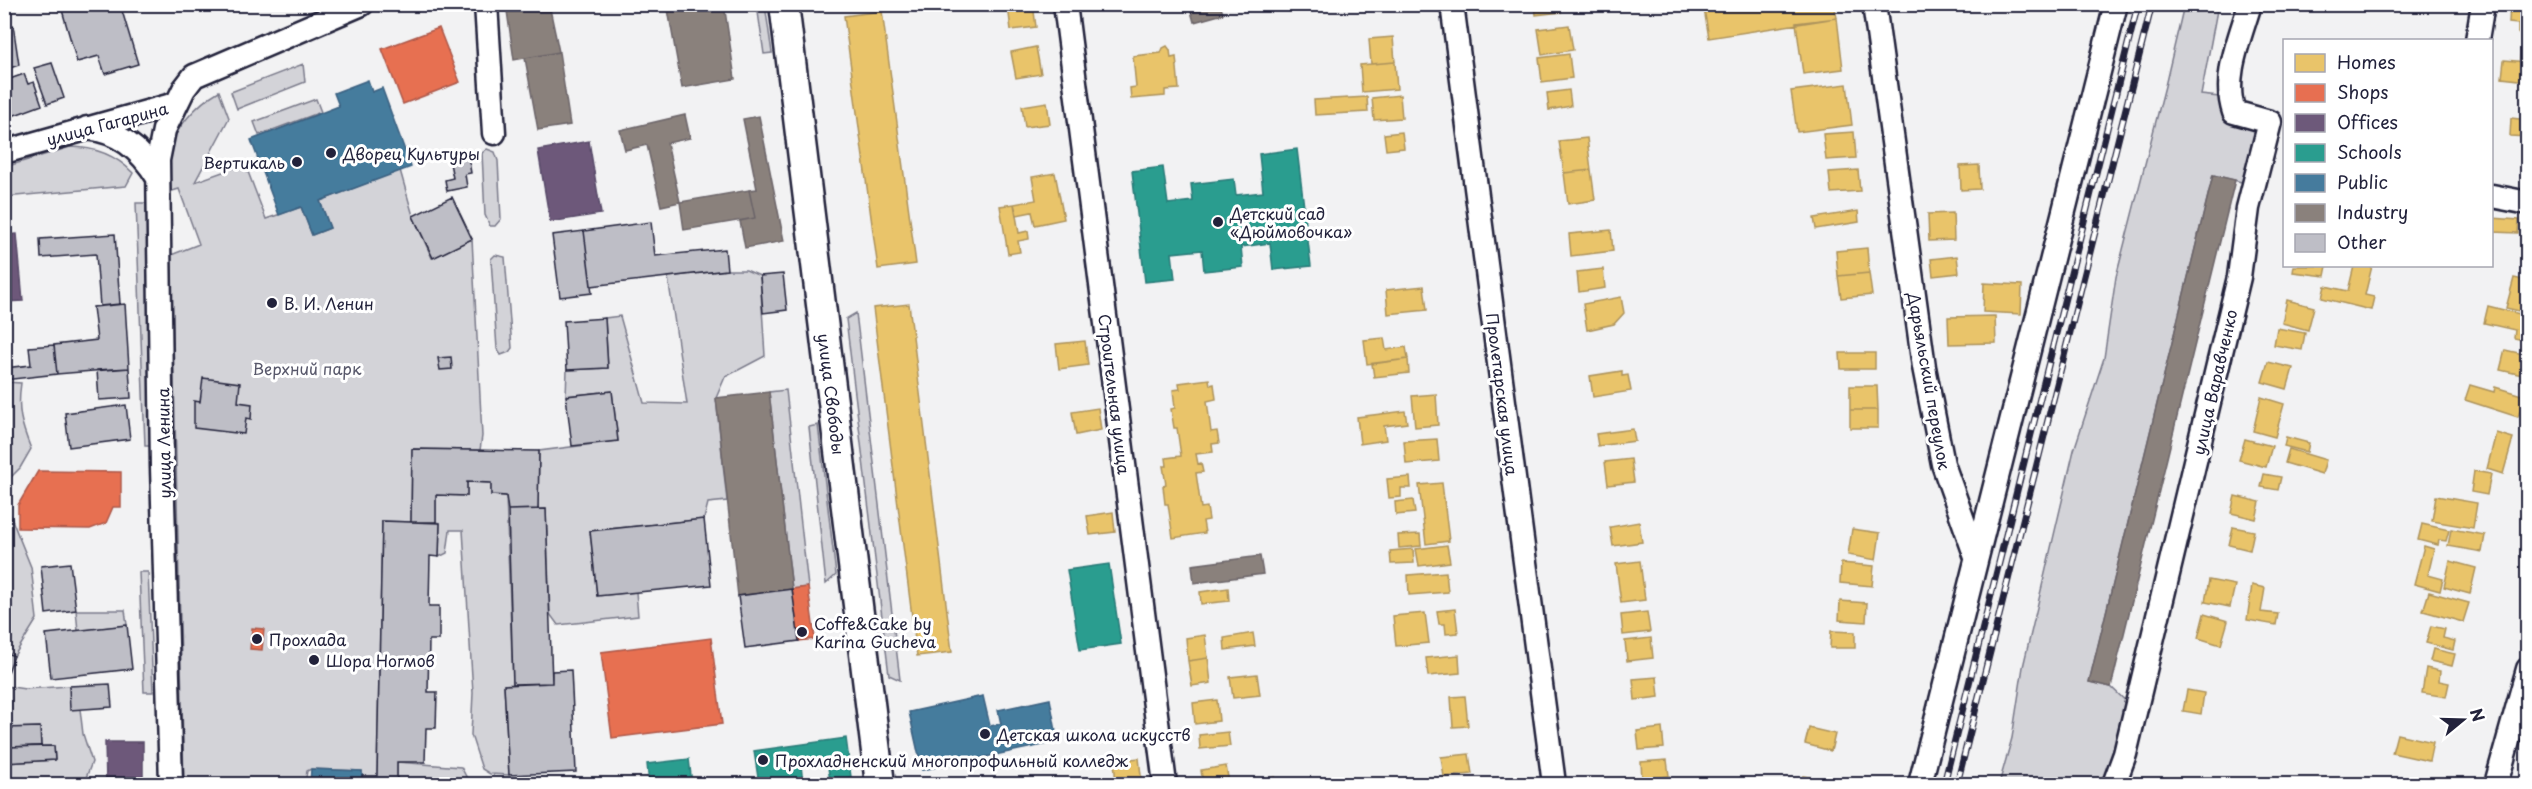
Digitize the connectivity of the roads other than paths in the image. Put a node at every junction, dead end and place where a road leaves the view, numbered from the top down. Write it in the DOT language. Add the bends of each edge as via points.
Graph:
graph roads {
  1 [pos="362,4"];
  2 [pos="486,4"];
  3 [pos="784,4"];
  4 [pos="1065,4"];
  5 [pos="1452,4"];
  6 [pos="1874,4"];
  7 [pos="2115,4"];
  8 [pos="2250,4"];
  9 [pos="2483,4"];
  10 [pos="2477,39"];
  11 [pos="175,104"];
  12 [pos="86,128"];
  13 [pos="2277,128"];
  14 [pos="494,133"];
  15 [pos="4,152"];
  16 [pos="158,178"];
  17 [pos="2493,196"];
  18 [pos="2528,203"];
  19 [pos="1976,556"];
  20 [pos="2528,669"];
  21 [pos="171,784"];
  22 [pos="879,784"];
  23 [pos="1165,784"];
  24 [pos="1554,784"];
  25 [pos="1920,784"];
  26 [pos="2114,784"];
  27 [pos="2496,784"];
  1 -- 11 [label="street, улица Гагарина" via="194,76"];
  2 -- 14 [label="street"];
  3 -- 22 [label="main road, улица Свободы"];
  4 -- 23 [label="street, Строительная улица"];
  5 -- 24 [label="street, Пролетарская улица"];
  6 -- 19 [label="street, Дарьяльский переулок" via="1924,367 1943,464"];
  7 -- 19 [label="street"];
  8 -- 13 [label="street, улица Варавченко" via="2231,74 2229,98 2234,112 2270,122"];
  9 -- 10 [label="street"];
  11 -- 12 [label="street, улица Гагарина"];
  11 -- 16 [label="street, улица Ленина" via="160,145"];
  12 -- 15 [label="street, улица Гагарина"];
  12 -- 16 [label="street" via="103,130 124,141 144,157"];
  13 -- 26 [label="street, улица Варавченко" via="2248,208 2239,277 2125,754"];
  16 -- 21 [label="street, улица Ленина"];
  17 -- 18 [label="street"];
  19 -- 25 [label="street"];
  20 -- 27 [label="street"];
}
